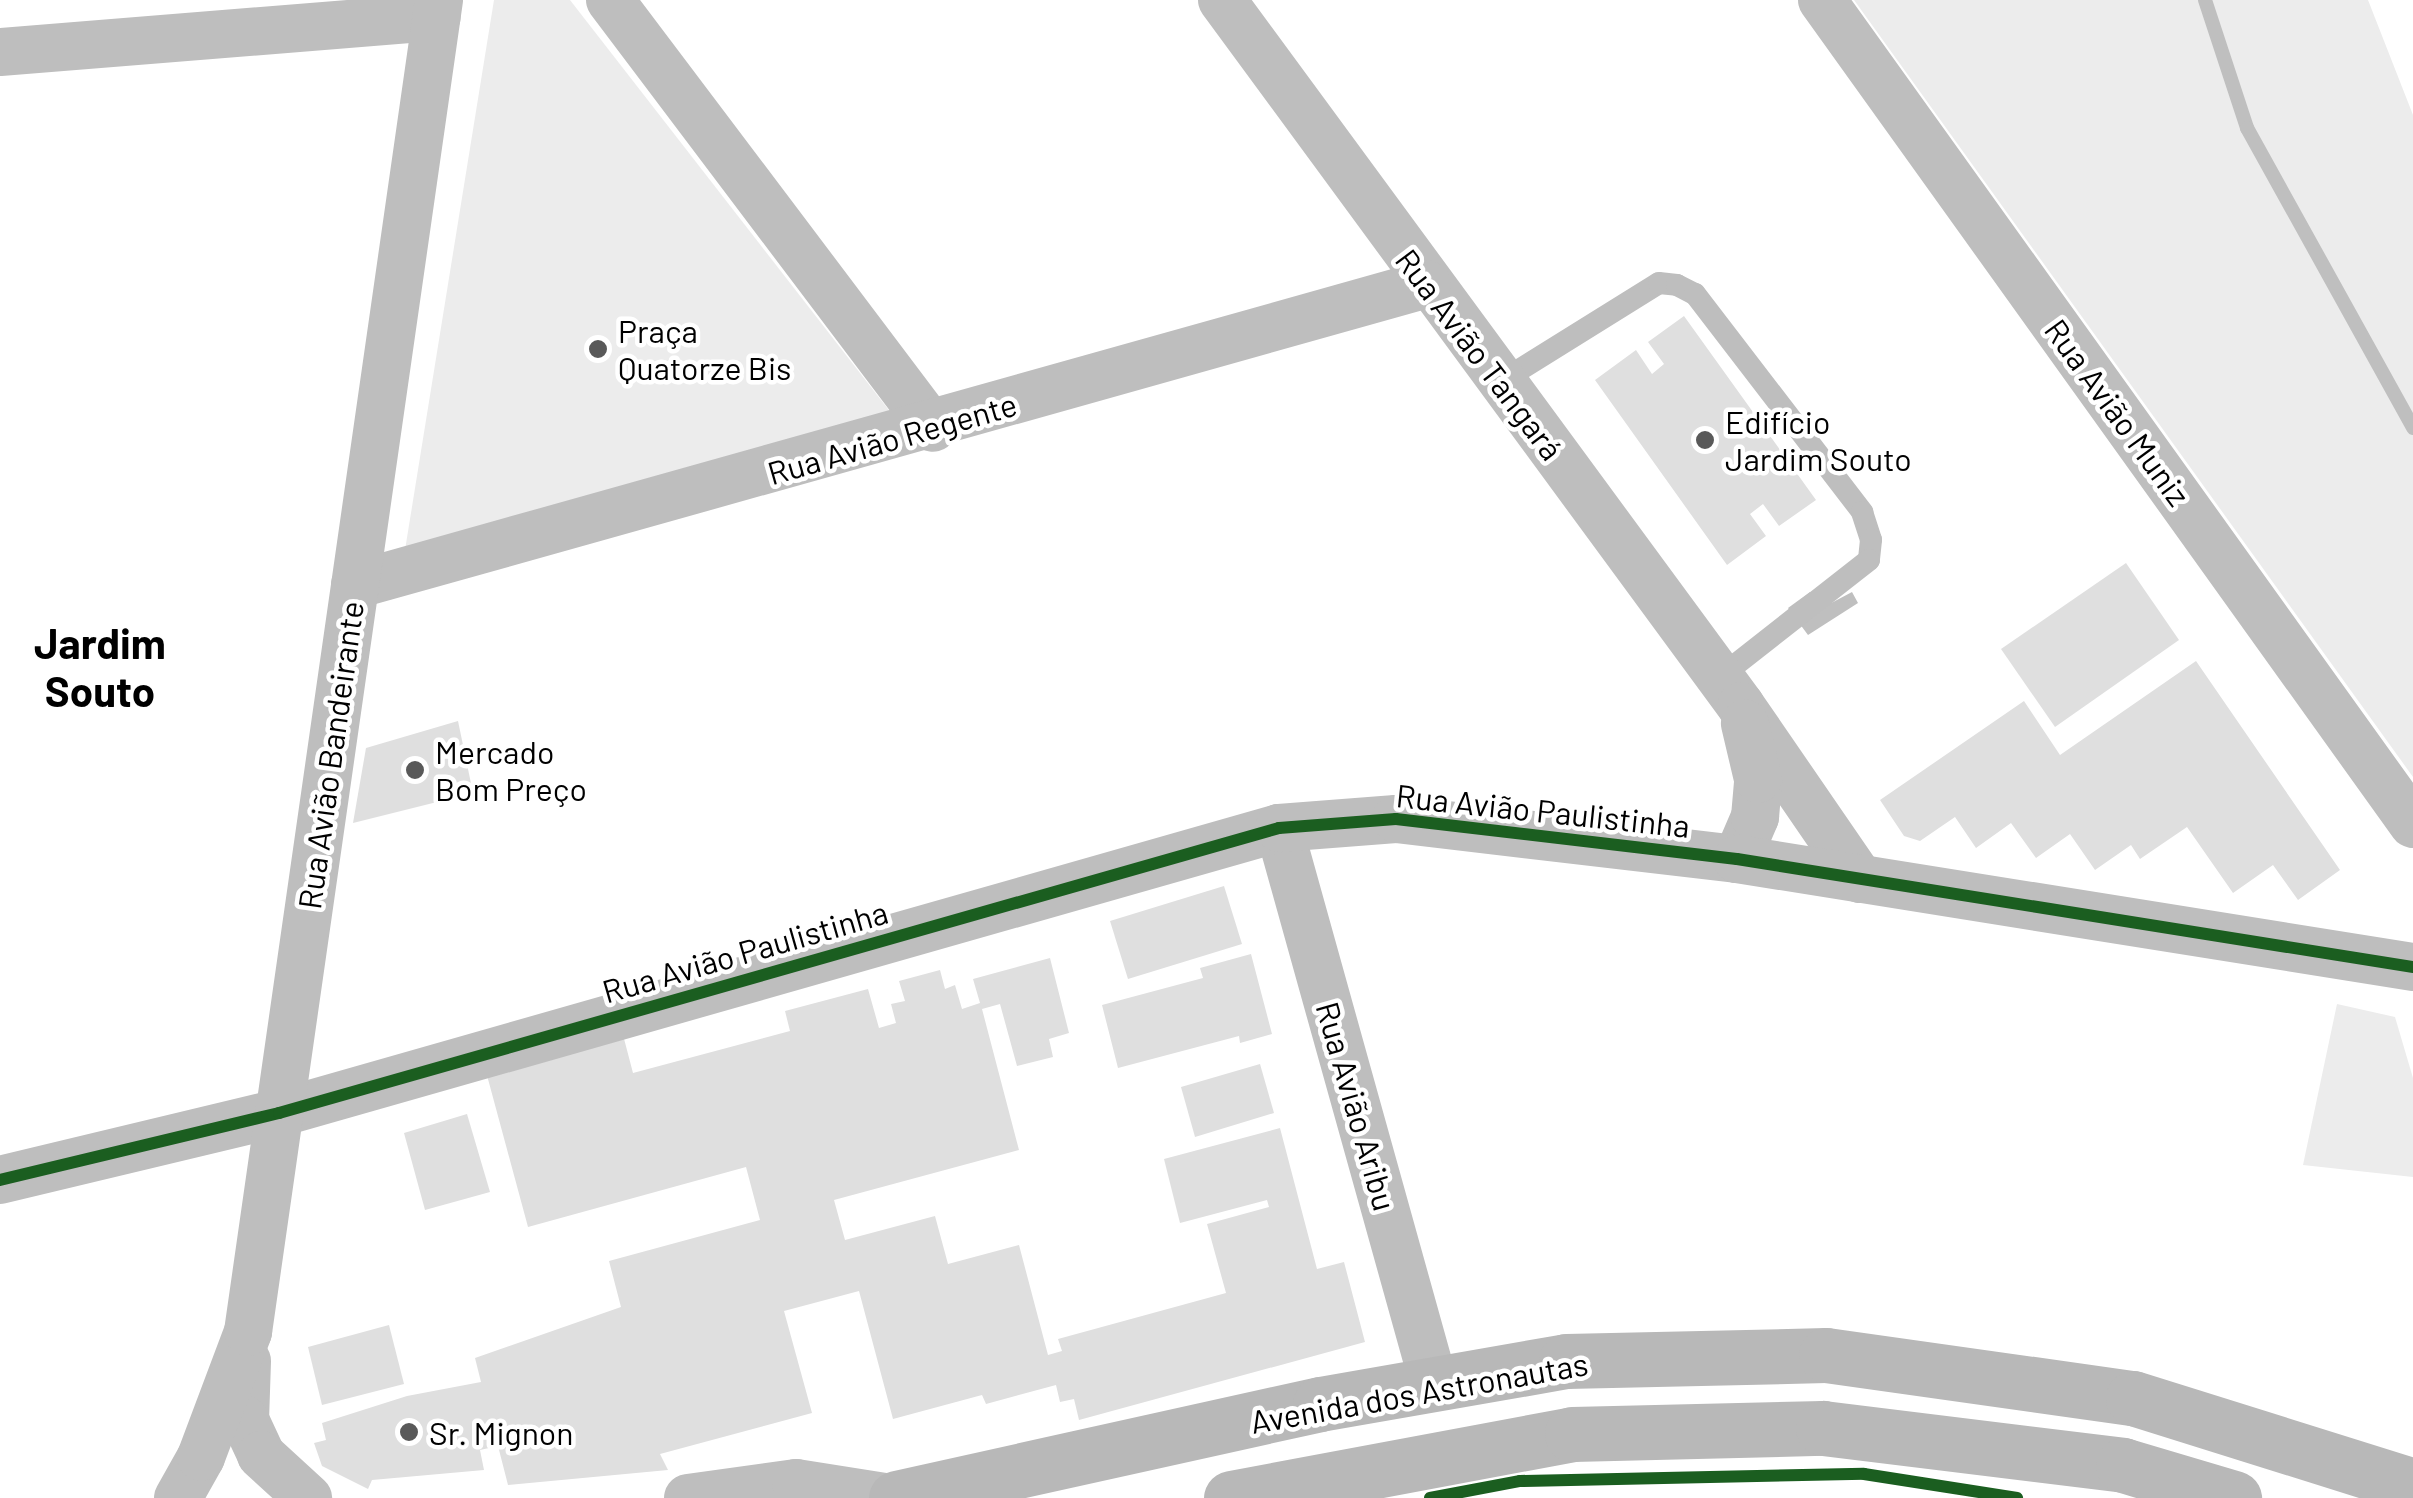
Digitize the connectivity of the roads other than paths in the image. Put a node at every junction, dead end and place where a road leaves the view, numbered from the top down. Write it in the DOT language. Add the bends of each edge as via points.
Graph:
graph roads {
  1 [pos="610,0"];
  2 [pos="1222,0"];
  3 [pos="1822,0"];
  4 [pos="438,8"];
  5 [pos="0,52"];
  6 [pos="1427,284"];
  7 [pos="1500,382"];
  8 [pos="933,428"];
  9 [pos="354,584"];
  10 [pos="1731,691"];
  11 [pos="2413,824"];
  12 [pos="1279,828"];
  13 [pos="1737,860"];
  14 [pos="1860,879"];
  15 [pos="2413,968"];
  16 [pos="279,1112"];
  17 [pos="0,1180"];
  18 [pos="248,1332"];
  19 [pos="1434,1384"];
  20 [pos="2413,1486"];
  21 [pos="178,1498"];
  22 [pos="308,1498"];
  23 [pos="688,1498"];
  24 [pos="893,1498"];
  25 [pos="1232,1498"];
  26 [pos="2234,1498"];
  1 -- 8 [label="street"];
  2 -- 6 [label="street, Rua Avião Tangará"];
  3 -- 11 [label="street, Rua Avião Muniz"];
  4 -- 5 [label="street"];
  4 -- 9 [label="street, Rua Avião Bandeirante"];
  6 -- 7 [label="street, Rua Avião Tangará"];
  6 -- 8 [label="street, Rua Avião Regente"];
  7 -- 10 [label="street, Rua Avião Tangará"];
  7 -- 10 [label="lane" via="1658,283 1677,285 1696,294 1862,512 1872,540 1868,560"];
  8 -- 9 [label="street, Rua Avião Regente"];
  9 -- 16 [label="street, Rua Avião Bandeirante"];
  10 -- 13 [label="street, Rua Avião Tangará" via="1758,780 1755,816"];
  10 -- 14 [label="street, Rua Avião Tangará"];
  12 -- 13 [label="street, Rua Avião Paulistinha" via="1396,819"];
  12 -- 16 [label="street, Rua Avião Paulistinha"];
  12 -- 19 [label="street, Rua Avião Aribu"];
  13 -- 14 [label="street, Rua Avião Paulistinha"];
  14 -- 15 [label="street, Rua Avião Paulistinha"];
  16 -- 17 [label="street, Rua Avião Paulistinha"];
  16 -- 18 [label="street, Rua Avião Bandeirante"];
  18 -- 21 [label="street, Rua Avião Bandeirante"];
  18 -- 22 [label="street" via="245,1420 261,1455"];
  19 -- 20 [label="main road, Avenida dos Astronautas" via="1566,1361 1826,1355 2133,1398"];
  19 -- 24 [label="main road, Avenida dos Astronautas"];
  23 -- 24 [label="street" via="796,1483"];
  25 -- 26 [label="main road, Avenida dos Astronautas" via="1572,1434 1823,1428 2123,1466"];
}
